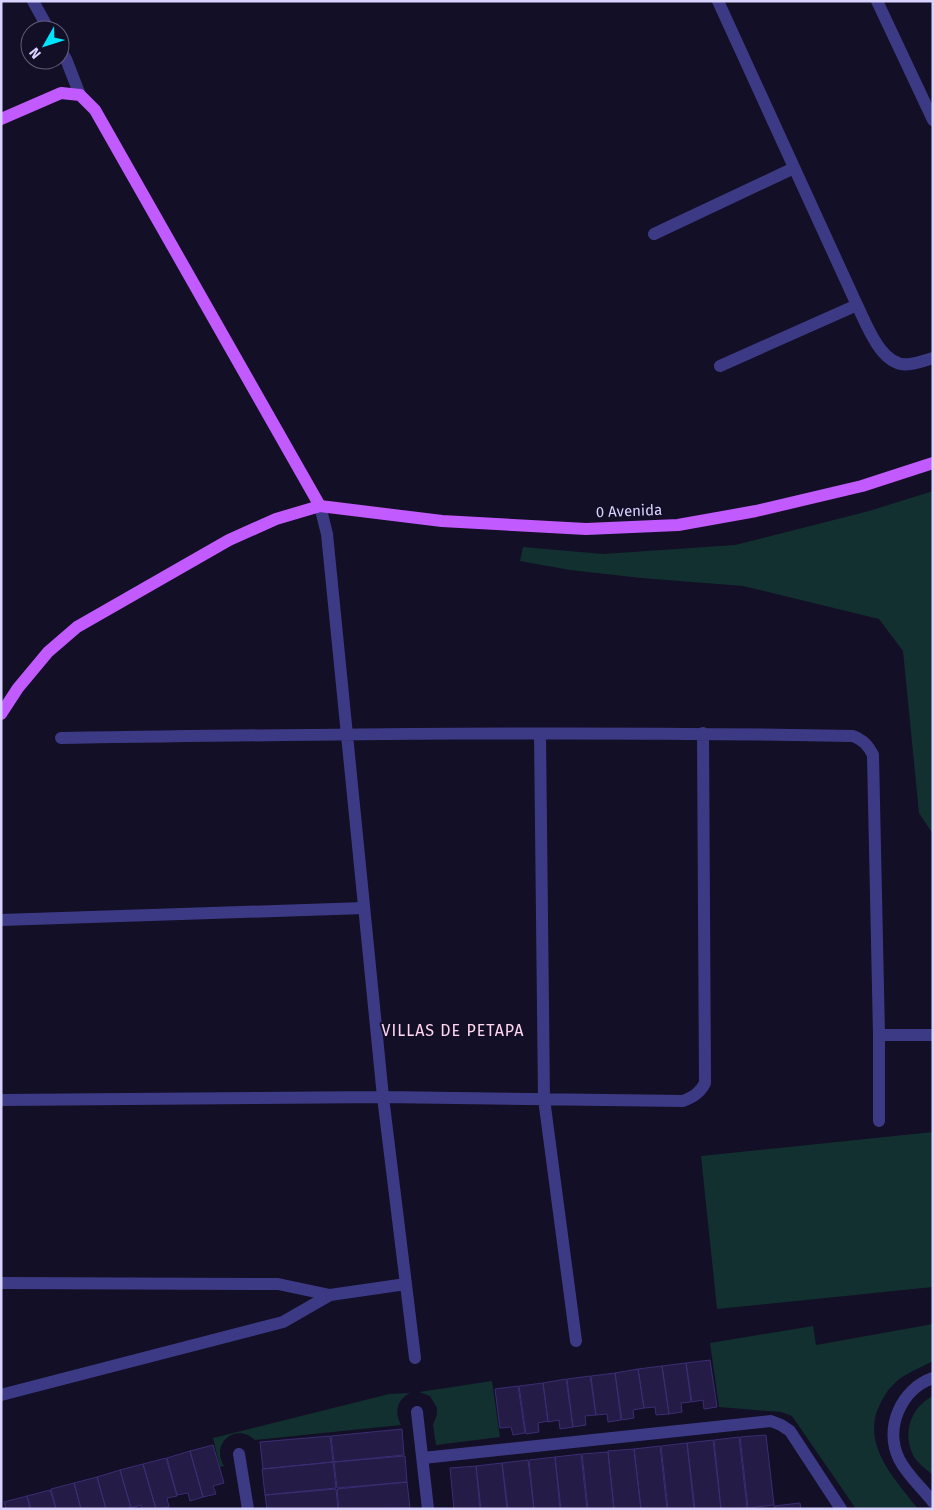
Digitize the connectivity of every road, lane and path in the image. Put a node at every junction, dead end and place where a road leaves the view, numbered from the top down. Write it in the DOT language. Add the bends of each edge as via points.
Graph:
graph roads {
  1 [pos="33,1"];
  2 [pos="718,1"];
  3 [pos="877,1"];
  4 [pos="43,20"];
  5 [pos="70,69"];
  6 [pos="80,95"];
  7 [pos="1,119"];
  8 [pos="933,120"];
  9 [pos="794,168"];
  10 [pos="654,234"];
  11 [pos="857,305"];
  12 [pos="933,358"];
  13 [pos="720,366"];
  14 [pos="933,463"];
  15 [pos="320,506"];
  16 [pos="1,714"];
  17 [pos="703,733"];
  18 [pos="346,734"];
  19 [pos="540,734"];
  20 [pos="60,738"];
  21 [pos="364,908"];
  22 [pos="1,920"];
  23 [pos="879,1035"];
  24 [pos="933,1035"];
  25 [pos="384,1097"];
  26 [pos="544,1099"];
  27 [pos="1,1100"];
  28 [pos="879,1122"];
  29 [pos="1,1283"];
  30 [pos="406,1284"];
  31 [pos="330,1295"];
  32 [pos="576,1341"];
  33 [pos="415,1358"];
  34 [pos="933,1378"];
  35 [pos="1,1395"];
  36 [pos="417,1412"];
  37 [pos="239,1454"];
  38 [pos="423,1458"];
  39 [pos="933,1502"];
  40 [pos="248,1509"];
  41 [pos="428,1509"];
  42 [pos="841,1509"];
  1 -- 4 [label="street"];
  2 -- 9 [label="street"];
  3 -- 8 [label="street"];
  5 -- 6 [label="street"];
  6 -- 7 [label="main road" via="60,93"];
  6 -- 15 [label="main road" via="95,110"];
  9 -- 10 [label="street"];
  9 -- 11 [label="street"];
  11 -- 12 [label="street" via="882,352 894,362 909,365"];
  11 -- 13 [label="street"];
  14 -- 15 [label="main road, 0 Avenida" via="862,486 678,525 586,529 451,522"];
  15 -- 16 [label="main road" via="276,519 229,540 77,627 48,652"];
  15 -- 18 [label="street" via="327,534"];
  17 -- 19 [label="street"];
  17 -- 23 [label="street" via="853,736 870,748 873,755"];
  17 -- 26 [label="street" via="705,1083 698,1093 683,1101"];
  18 -- 19 [label="street"];
  18 -- 20 [label="street"];
  18 -- 21 [label="street"];
  19 -- 26 [label="street"];
  21 -- 22 [label="street"];
  21 -- 25 [label="street"];
  23 -- 24 [label="street"];
  23 -- 28 [label="street"];
  25 -- 26 [label="street"];
  25 -- 27 [label="street"];
  25 -- 30 [label="street"];
  26 -- 32 [label="street"];
  29 -- 31 [label="street" via="278,1284"];
  30 -- 31 [label="street"];
  30 -- 33 [label="street"];
  31 -- 35 [label="street" via="284,1322"];
  34 -- 39 [label="street" via="910,1392 899,1409 894,1429 899,1459"];
  36 -- 38 [label="street"];
  37 -- 40 [label="street"];
  38 -- 41 [label="street"];
  38 -- 42 [label="street" via="771,1421 790,1431"];
}
